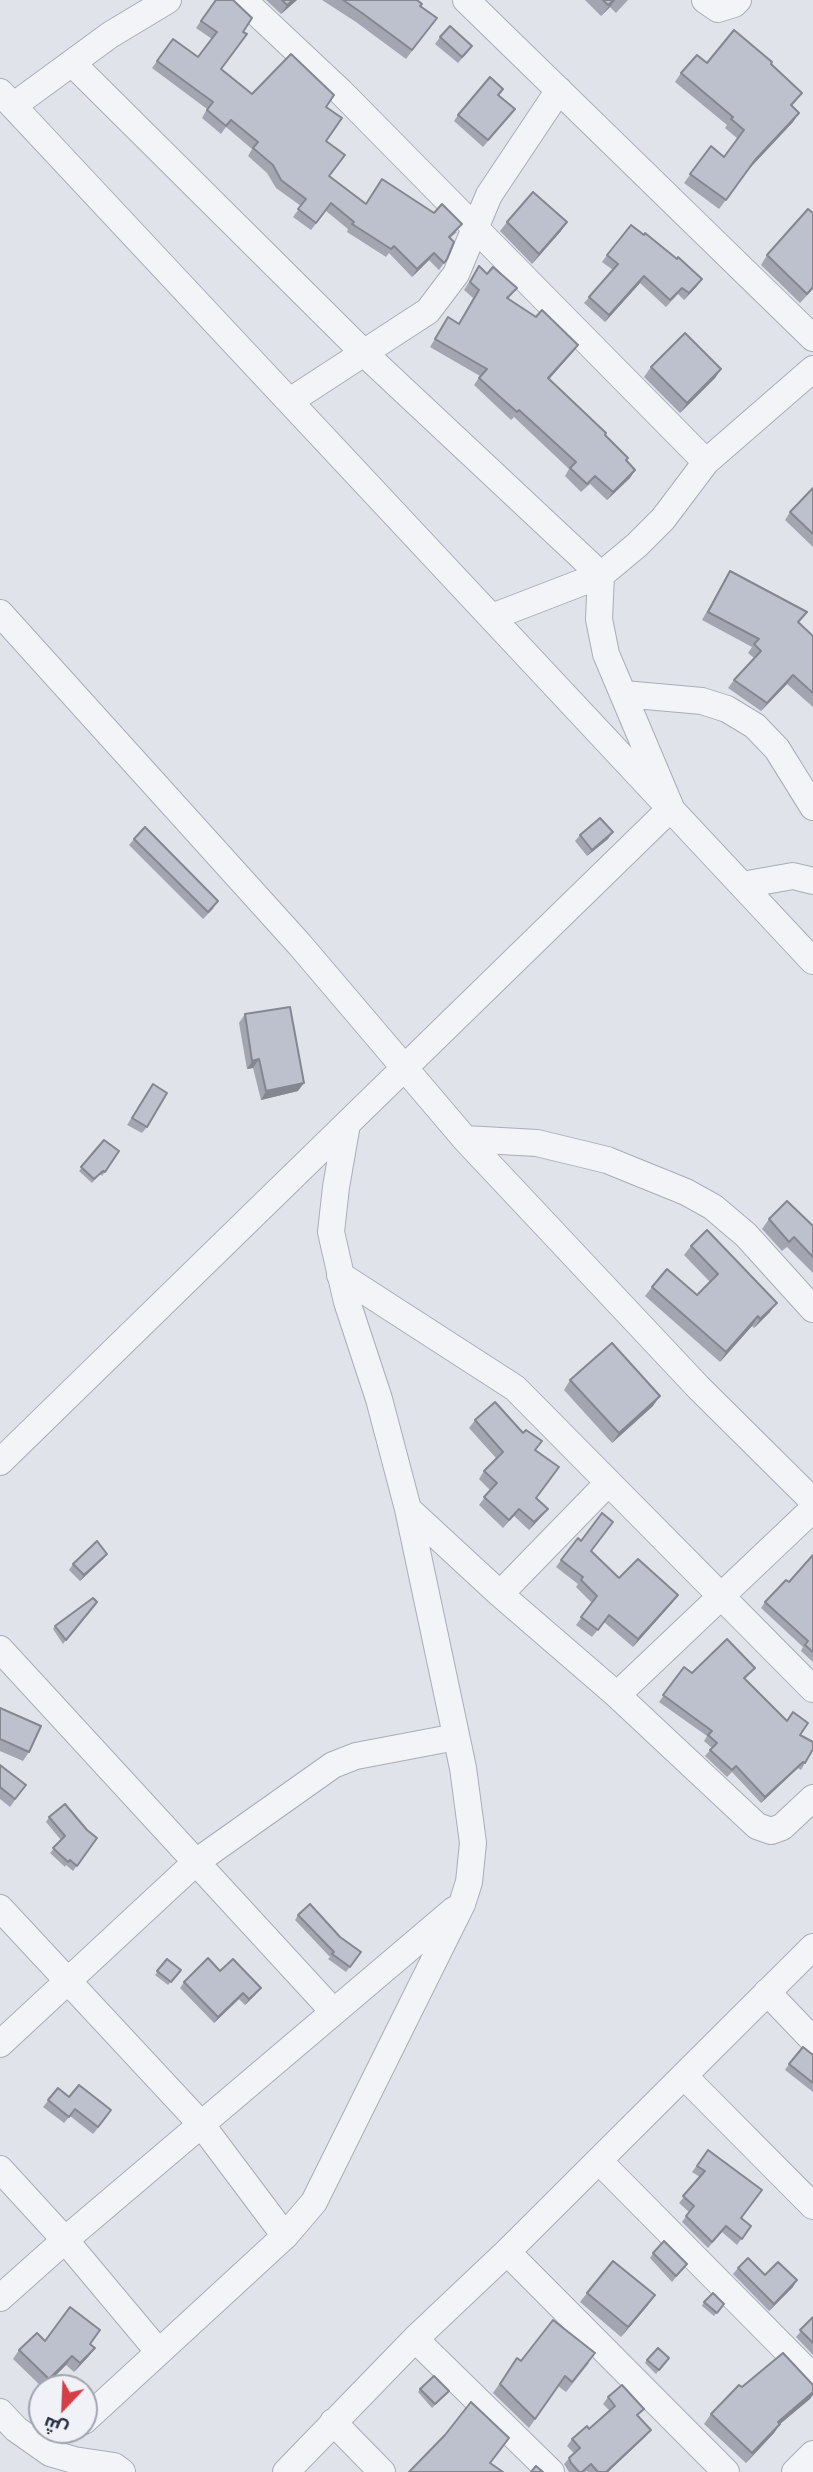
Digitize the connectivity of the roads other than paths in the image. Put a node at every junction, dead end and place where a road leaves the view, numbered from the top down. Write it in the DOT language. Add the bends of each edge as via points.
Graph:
graph roads {
  1 [pos="168,0"];
  2 [pos="243,0"];
  3 [pos="466,0"];
  4 [pos="705,0"];
  5 [pos="738,0"];
  6 [pos="72,63"];
  7 [pos="559,90"];
  8 [pos="7,99"];
  9 [pos="476,229"];
  10 [pos="813,338"];
  11 [pos="365,354"];
  12 [pos="813,369"];
  13 [pos="290,401"];
  14 [pos="706,462"];
  15 [pos="601,575"];
  16 [pos="0,612"];
  17 [pos="492,617"];
  18 [pos="624,694"];
  19 [pos="813,807"];
  20 [pos="671,808"];
  21 [pos="806,874"];
  22 [pos="741,885"];
  23 [pos="813,961"];
  24 [pos="404,1066"];
  25 [pos="348,1124"];
  26 [pos="465,1139"];
  27 [pos="340,1275"];
  28 [pos="813,1309"];
  29 [pos="0,1462"];
  30 [pos="608,1483"];
  31 [pos="813,1501"];
  32 [pos="408,1509"];
  33 [pos="813,1509"];
  34 [pos="500,1594"];
  35 [pos="721,1597"];
  36 [pos="0,1649"];
  37 [pos="813,1689"];
  38 [pos="617,1695"];
  39 [pos="456,1737"];
  40 [pos="813,1798"];
  41 [pos="196,1862"];
  42 [pos="462,1904"];
  43 [pos="0,1908"];
  44 [pos="813,1947"];
  45 [pos="69,1980"];
  46 [pos="767,1992"];
  47 [pos="334,2012"];
  48 [pos="813,2040"];
  49 [pos="0,2043"];
  50 [pos="684,2076"];
  51 [pos="201,2124"];
  52 [pos="599,2161"];
  53 [pos="0,2169"];
  54 [pos="813,2206"];
  55 [pos="285,2236"];
  56 [pos="65,2240"];
  57 [pos="507,2252"];
  58 [pos="0,2298"];
  59 [pos="415,2339"];
  60 [pos="158,2351"];
  61 [pos="813,2377"];
  62 [pos="98,2408"];
  63 [pos="0,2412"];
  64 [pos="333,2422"];
  65 [pos="59,2444"];
  66 [pos="50,2453"];
  67 [pos="813,2454"];
  68 [pos="122,2472"];
  69 [pos="286,2472"];
  70 [pos="382,2472"];
  71 [pos="551,2472"];
  72 [pos="726,2472"];
  73 [pos="795,2472"];
  1 -- 6 [label="street"];
  2 -- 9 [label="street"];
  3 -- 7 [label="street"];
  4 -- 5 [label="street" via="718,9"];
  6 -- 8 [label="street"];
  6 -- 11 [label="street"];
  7 -- 9 [label="street" via="489,195"];
  7 -- 10 [label="street"];
  8 -- 13 [label="street"];
  9 -- 11 [label="street" via="456,274 428,311"];
  9 -- 14 [label="street"];
  11 -- 13 [label="street"];
  11 -- 15 [label="street"];
  12 -- 14 [label="street"];
  13 -- 17 [label="street"];
  14 -- 15 [label="street" via="663,519"];
  15 -- 17 [label="street"];
  15 -- 18 [label="street" via="599,619"];
  16 -- 24 [label="street"];
  17 -- 20 [label="street"];
  18 -- 19 [label="street" via="702,701 755,726 777,748"];
  18 -- 20 [label="street"];
  20 -- 22 [label="street"];
  20 -- 24 [label="street"];
  21 -- 22 [label="street"];
  22 -- 23 [label="street"];
  24 -- 25 [label="street"];
  24 -- 26 [label="street"];
  25 -- 27 [label="street" via="331,1232"];
  25 -- 29 [label="street"];
  26 -- 28 [label="street" via="537,1143 607,1160 686,1192 713,1207 746,1236"];
  26 -- 31 [label="street" via="698,1387"];
  27 -- 30 [label="street" via="515,1388"];
  27 -- 32 [label="street"];
  30 -- 34 [label="street"];
  30 -- 35 [label="street"];
  32 -- 34 [label="street"];
  32 -- 39 [label="street"];
  33 -- 35 [label="street"];
  34 -- 38 [label="street"];
  35 -- 37 [label="street"];
  35 -- 38 [label="street"];
  36 -- 41 [label="street"];
  38 -- 40 [label="street" via="757,1826 771,1831 782,1827"];
  39 -- 41 [label="street" via="356,1756 334,1765"];
  39 -- 42 [label="street" via="473,1843"];
  41 -- 45 [label="street"];
  41 -- 47 [label="street"];
  42 -- 47 [label="street"];
  42 -- 55 [label="street" via="314,2202"];
  43 -- 45 [label="street"];
  44 -- 46 [label="street"];
  45 -- 49 [label="street"];
  45 -- 51 [label="street"];
  46 -- 48 [label="street"];
  46 -- 50 [label="street"];
  47 -- 51 [label="street"];
  50 -- 52 [label="street"];
  50 -- 54 [label="street"];
  51 -- 55 [label="street"];
  51 -- 56 [label="street"];
  52 -- 57 [label="street"];
  52 -- 61 [label="street"];
  53 -- 56 [label="street"];
  55 -- 60 [label="street"];
  56 -- 58 [label="street"];
  56 -- 60 [label="street"];
  57 -- 59 [label="street"];
  57 -- 72 [label="street"];
  59 -- 64 [label="street"];
  59 -- 71 [label="street"];
  60 -- 62 [label="street"];
  63 -- 66 [label="street"];
  64 -- 69 [label="street"];
  64 -- 70 [label="street"];
  65 -- 66 [label="street"];
  66 -- 68 [label="street" via="114,2466"];
  67 -- 73 [label="street"];
}
